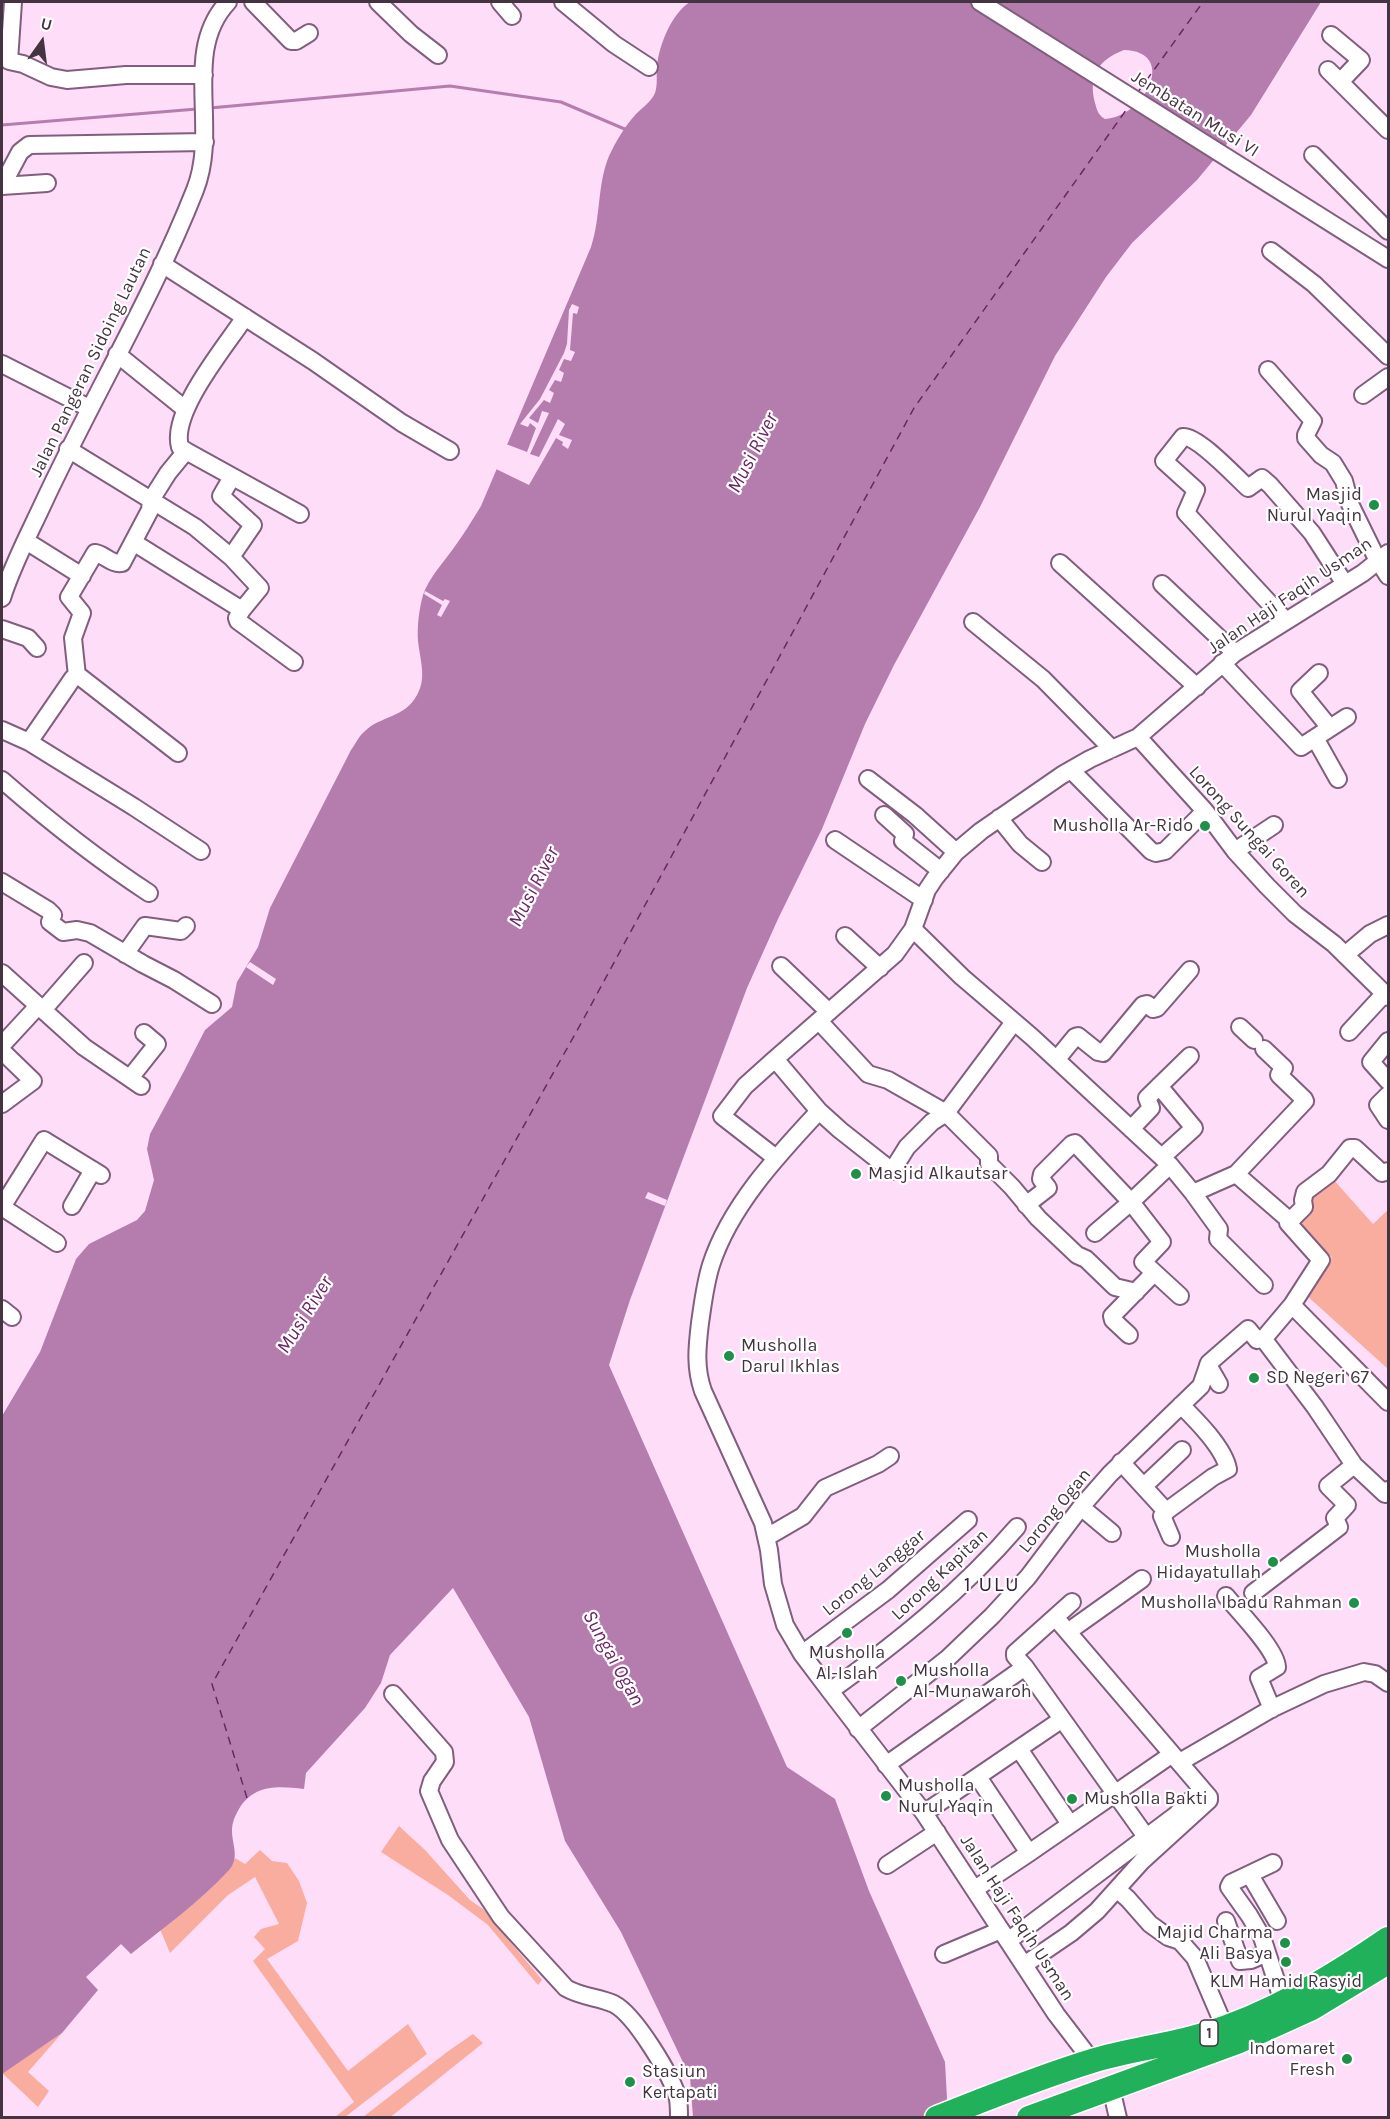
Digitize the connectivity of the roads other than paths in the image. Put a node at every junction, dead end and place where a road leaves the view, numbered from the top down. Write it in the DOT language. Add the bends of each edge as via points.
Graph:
graph roads {
  1 [pos="13,2"];
  2 [pos="228,2"];
  3 [pos="253,2"];
  4 [pos="378,2"];
  5 [pos="500,2"];
  6 [pos="563,2"];
  7 [pos="980,2"];
  8 [pos="512,16"];
  9 [pos="309,33"];
  10 [pos="1331,35"];
  11 [pos="438,55"];
  12 [pos="5,60"];
  13 [pos="649,67"];
  14 [pos="1328,69"];
  15 [pos="204,81"];
  16 [pos="1340,82"];
  17 [pos="1389,130"];
  18 [pos="205,141"];
  19 [pos="1313,155"];
  20 [pos="48,183"];
  21 [pos="2,186"];
  22 [pos="1389,231"];
  23 [pos="1271,251"];
  24 [pos="1389,259"];
  25 [pos="162,264"];
  26 [pos="245,317"];
  27 [pos="117,354"];
  28 [pos="1389,356"];
  29 [pos="2,364"];
  30 [pos="1268,370"];
  31 [pos="1389,377"];
  32 [pos="1363,395"];
  33 [pos="89,408"];
  34 [pos="185,409"];
  35 [pos="68,449"];
  36 [pos="450,451"];
  37 [pos="186,452"];
  38 [pos="232,477"];
  39 [pos="151,500"];
  40 [pos="300,514"];
  41 [pos="26,541"];
  42 [pos="134,542"];
  43 [pos="231,557"];
  44 [pos="1060,563"];
  45 [pos="1385,564"];
  46 [pos="82,576"];
  47 [pos="1162,584"];
  48 [pos="1345,584"];
  49 [pos="2,595"];
  50 [pos="242,610"];
  51 [pos="1286,621"];
  52 [pos="973,622"];
  53 [pos="2,629"];
  54 [pos="37,648"];
  55 [pos="76,662"];
  56 [pos="294,662"];
  57 [pos="1224,662"];
  58 [pos="1319,673"];
  59 [pos="1197,687"];
  60 [pos="1347,717"];
  61 [pos="1330,728"];
  62 [pos="2,730"];
  63 [pos="1138,737"];
  64 [pos="1315,738"];
  65 [pos="29,742"];
  66 [pos="1112,748"];
  67 [pos="178,753"];
  68 [pos="1066,772"];
  69 [pos="1338,778"];
  70 [pos="868,779"];
  71 [pos="2,780"];
  72 [pos="1204,811"];
  73 [pos="884,815"];
  74 [pos="999,818"];
  75 [pos="1274,825"];
  76 [pos="835,840"];
  77 [pos="201,851"];
  78 [pos="1235,851"];
  79 [pos="956,852"];
  80 [pos="1042,862"];
  81 [pos="941,871"];
  82 [pos="2,882"];
  83 [pos="149,893"];
  84 [pos="924,900"];
  85 [pos="1389,925"];
  86 [pos="186,926"];
  87 [pos="912,930"];
  88 [pos="845,936"];
  89 [pos="125,954"];
  90 [pos="1345,955"];
  91 [pos="84,963"];
  92 [pos="781,966"];
  93 [pos="880,968"];
  94 [pos="1190,970"];
  95 [pos="2,973"];
  96 [pos="1387,995"];
  97 [pos="212,1004"];
  98 [pos="41,1008"];
  99 [pos="824,1016"];
  100 [pos="1014,1022"];
  101 [pos="1240,1027"];
  102 [pos="1349,1032"];
  103 [pos="144,1033"];
  104 [pos="1389,1041"];
  105 [pos="2,1045"];
  106 [pos="2,1051"];
  107 [pos="1190,1056"];
  108 [pos="775,1059"];
  109 [pos="1057,1059"];
  110 [pos="1389,1081"];
  111 [pos="1159,1086"];
  112 [pos="1389,1095"];
  113 [pos="2,1104"];
  114 [pos="819,1111"];
  115 [pos="946,1113"];
  116 [pos="1389,1120"];
  117 [pos="1131,1129"];
  118 [pos="776,1158"];
  119 [pos="1166,1161"];
  120 [pos="1389,1172"];
  121 [pos="1236,1174"];
  122 [pos="1193,1193"];
  123 [pos="1137,1196"];
  124 [pos="1026,1205"];
  125 [pos="72,1206"];
  126 [pos="2,1207"];
  127 [pos="1289,1220"];
  128 [pos="1095,1233"];
  129 [pos="57,1243"];
  130 [pos="1154,1273"];
  131 [pos="1264,1285"];
  132 [pos="1136,1292"];
  133 [pos="1180,1296"];
  134 [pos="1292,1305"];
  135 [pos="1129,1335"];
  136 [pos="1265,1337"];
  137 [pos="1208,1365"];
  138 [pos="1219,1384"];
  139 [pos="1389,1402"];
  140 [pos="1181,1405"];
  141 [pos="1182,1450"];
  142 [pos="890,1456"];
  143 [pos="1121,1462"];
  144 [pos="1354,1465"];
  145 [pos="1144,1486"];
  146 [pos="1387,1494"];
  147 [pos="1081,1507"];
  148 [pos="1168,1510"];
  149 [pos="968,1520"];
  150 [pos="1017,1527"];
  151 [pos="1112,1533"];
  152 [pos="767,1537"];
  153 [pos="1171,1537"];
  154 [pos="1143,1579"];
  155 [pos="1253,1593"];
  156 [pos="1226,1596"];
  157 [pos="1072,1602"];
  158 [pos="1056,1617"];
  159 [pos="1069,1631"];
  160 [pos="802,1654"];
  161 [pos="1025,1667"];
  162 [pos="1389,1683"];
  163 [pos="830,1691"];
  164 [pos="393,1694"];
  165 [pos="1272,1709"];
  166 [pos="1061,1720"];
  167 [pos="858,1729"];
  168 [pos="1019,1749"];
  169 [pos="1174,1760"];
  170 [pos="886,1765"];
  171 [pos="978,1777"];
  172 [pos="1114,1794"];
  173 [pos="924,1813"];
  174 [pos="1181,1819"];
  175 [pos="1070,1824"];
  176 [pos="937,1832"];
  177 [pos="1147,1838"];
  178 [pos="1029,1853"];
  179 [pos="1273,1863"];
  180 [pos="886,1865"];
  181 [pos="1250,1875"];
  182 [pos="975,1889"];
  183 [pos="1118,1890"];
  184 [pos="1226,1921"];
  185 [pos="1277,1921"];
  186 [pos="1005,1936"];
  187 [pos="1389,1938"];
  188 [pos="1267,1953"];
  189 [pos="944,1954"];
  190 [pos="1388,1964"];
  191 [pos="1024,1965"];
  192 [pos="1346,1979"];
  193 [pos="1283,2002"];
  194 [pos="1225,2028"];
  195 [pos="1092,2061"];
  196 [pos="1111,2088"];
  197 [pos="1029,2117"];
  198 [pos="679,2118"];
  199 [pos="937,2118"];
  200 [pos="1118,2118"];
  1 -- 12 [label="street"];
  2 -- 15 [label="street" via="208,33"];
  3 -- 9 [label="street" via="291,41"];
  4 -- 11 [label="street"];
  5 -- 8 [label="street"];
  6 -- 13 [label="street"];
  7 -- 24 [label="street, Jembatan Musi VI"];
  10 -- 16 [label="street" via="1361,60"];
  12 -- 15 [label="street" via="67,80 126,75"];
  14 -- 16 [label="street"];
  15 -- 18 [label="street, Jalan Pangeran Sidoing Lautan"];
  16 -- 17 [label="street"];
  18 -- 21 [label="street" via="29,145 20,152"];
  18 -- 25 [label="street, Jalan Pangeran Sidoing Lautan" via="196,188"];
  19 -- 22 [label="street"];
  20 -- 21 [label="street"];
  23 -- 28 [label="street" via="1314,284"];
  25 -- 26 [label="street"];
  25 -- 27 [label="street, Jalan Pangeran Sidoing Lautan"];
  26 -- 34 [label="street"];
  26 -- 36 [label="street"];
  27 -- 33 [label="street, Jalan Pangeran Sidoing Lautan"];
  27 -- 34 [label="street"];
  29 -- 33 [label="street"];
  30 -- 45 [label="street" via="1313,421 1306,438 1333,463 1344,481 1350,504"];
  31 -- 32 [label="street"];
  33 -- 35 [label="street, Jalan Pangeran Sidoing Lautan"];
  34 -- 37 [label="street" via="178,441"];
  35 -- 39 [label="street"];
  35 -- 41 [label="street, Jalan Pangeran Sidoing Lautan"];
  37 -- 38 [label="street"];
  37 -- 39 [label="street"];
  38 -- 40 [label="street"];
  38 -- 43 [label="street" via="221,496 253,527"];
  39 -- 42 [label="street"];
  39 -- 43 [label="street" via="195,527"];
  41 -- 46 [label="street"];
  41 -- 49 [label="street, Jalan Pangeran Sidoing Lautan"];
  42 -- 46 [label="street" via="121,564 94,553"];
  42 -- 50 [label="street"];
  43 -- 50 [label="street" via="260,588"];
  44 -- 59 [label="street"];
  45 -- 48 [label="street, Jalan Haji Faqih Usman"];
  46 -- 55 [label="street" via="69,597 82,613 73,638"];
  47 -- 57 [label="street"];
  48 -- 51 [label="street, Jalan Haji Faqih Usman"];
  48 -- 51 [label="street" via="1305,524 1264,479 1248,488 1199,444 1183,437 1164,461 1196,490 1186,513"];
  50 -- 56 [label="street" via="238,621"];
  51 -- 57 [label="street, Jalan Haji Faqih Usman"];
  52 -- 66 [label="street" via="1043,679"];
  53 -- 54 [label="street" via="28,638"];
  55 -- 65 [label="street" via="73,678"];
  55 -- 67 [label="street" via="85,679"];
  57 -- 59 [label="street, Jalan Haji Faqih Usman"];
  57 -- 64 [label="street" via="1299,746"];
  58 -- 61 [label="street" via="1300,691"];
  59 -- 63 [label="street, Jalan Haji Faqih Usman"];
  60 -- 61 [label="street"];
  61 -- 64 [label="street"];
  62 -- 65 [label="street"];
  63 -- 66 [label="street, Jalan Haji Faqih Usman"];
  63 -- 72 [label="street, Lorong Sungai Goren"];
  64 -- 69 [label="street"];
  65 -- 77 [label="street"];
  66 -- 68 [label="street, Jalan Haji Faqih Usman"];
  68 -- 72 [label="street" via="1156,854 1165,851"];
  68 -- 74 [label="street, Jalan Haji Faqih Usman"];
  70 -- 79 [label="street" via="915,814"];
  71 -- 83 [label="street" via="51,824"];
  72 -- 78 [label="street, Lorong Sungai Goren"];
  73 -- 81 [label="street" via="905,834 903,841"];
  74 -- 79 [label="street, Jalan Haji Faqih Usman"];
  74 -- 80 [label="street" via="1020,844"];
  75 -- 78 [label="street"];
  76 -- 84 [label="street"];
  78 -- 90 [label="street, Lorong Sungai Goren" via="1295,914"];
  79 -- 81 [label="street, Jalan Haji Faqih Usman"];
  81 -- 84 [label="street, Jalan Haji Faqih Usman"];
  82 -- 89 [label="street" via="48,910 53,915 50,922 63,932 90,933"];
  84 -- 87 [label="street, Jalan Haji Faqih Usman"];
  85 -- 90 [label="street" via="1370,934"];
  86 -- 89 [label="street" via="181,931 145,926"];
  87 -- 93 [label="street, Jalan Haji Faqih Usman"];
  87 -- 100 [label="street"];
  88 -- 93 [label="street"];
  89 -- 97 [label="street"];
  90 -- 96 [label="street, Lorong Sungai Goren"];
  91 -- 98 [label="street"];
  92 -- 99 [label="street"];
  93 -- 99 [label="street, Jalan Haji Faqih Usman"];
  94 -- 109 [label="street" via="1157,1008 1143,1005 1103,1053 1076,1036"];
  95 -- 98 [label="street"];
  96 -- 102 [label="street"];
  98 -- 103 [label="street" via="84,1047 135,1082 157,1044"];
  98 -- 105 [label="street"];
  99 -- 108 [label="street, Jalan Haji Faqih Usman"];
  99 -- 115 [label="street" via="868,1074 888,1080"];
  100 -- 109 [label="street"];
  100 -- 115 [label="street"];
  101 -- 121 [label="street" via="1284,1068 1280,1076 1305,1101"];
  104 -- 110 [label="street" via="1371,1062"];
  106 -- 113 [label="street" via="31,1079"];
  107 -- 111 [label="street"];
  108 -- 114 [label="street"];
  108 -- 118 [label="street, Jalan Haji Faqih Usman" via="745,1086 722,1116"];
  109 -- 117 [label="street"];
  111 -- 117 [label="street" via="1147,1099 1151,1108"];
  111 -- 119 [label="street" via="1194,1128"];
  112 -- 116 [label="street" via="1378,1106"];
  114 -- 115 [label="street" via="891,1171 907,1147"];
  114 -- 118 [label="street, Jalan Haji Faqih Usman"];
  115 -- 124 [label="street" via="989,1156 989,1164"];
  117 -- 119 [label="street"];
  118 -- 152 [label="street, Jalan Haji Faqih Usman" via="757,1181 717,1249 706,1282 696,1357 704,1391"];
  119 -- 122 [label="street"];
  119 -- 123 [label="street"];
  120 -- 127 [label="street" via="1382,1173 1355,1148 1350,1148 1329,1174 1305,1192 1304,1207"];
  121 -- 122 [label="street"];
  121 -- 127 [label="street"];
  122 -- 131 [label="street" via="1219,1229 1218,1239"];
  123 -- 124 [label="street" via="1073,1143 1041,1176 1048,1188"];
  123 -- 128 [label="street"];
  123 -- 130 [label="street" via="1161,1240 1144,1260"];
  124 -- 132 [label="street" via="1115,1287"];
  125 -- 126 [label="street" via="97,1172 44,1140"];
  126 -- 129 [label="street"];
  127 -- 134 [label="street" via="1289,1226 1321,1260"];
  130 -- 132 [label="street"];
  130 -- 133 [label="street"];
  132 -- 135 [label="street" via="1112,1316"];
  134 -- 136 [label="street"];
  134 -- 139 [label="street"];
  136 -- 137 [label="street" via="1257,1340 1248,1329"];
  136 -- 144 [label="street"];
  137 -- 138 [label="street"];
  137 -- 140 [label="street, Lorong Ogan" via="1201,1386"];
  140 -- 143 [label="street, Lorong Ogan"];
  140 -- 148 [label="street" via="1208,1434 1228,1468"];
  141 -- 145 [label="street"];
  142 -- 152 [label="street" via="825,1488 803,1516"];
  143 -- 145 [label="street"];
  143 -- 147 [label="street, Lorong Ogan"];
  144 -- 146 [label="street"];
  144 -- 155 [label="street" via="1328,1486 1347,1505 1335,1518 1339,1527"];
  145 -- 148 [label="street"];
  147 -- 151 [label="street"];
  147 -- 167 [label="street, Lorong Ogan" via="1028,1577 992,1616 948,1658"];
  148 -- 153 [label="street" via="1162,1516"];
  149 -- 160 [label="street, Lorong Langgar" via="888,1590"];
  150 -- 163 [label="street, Lorong Kapitan" via="974,1573 914,1627"];
  152 -- 160 [label="street, Jalan Haji Faqih Usman" via="780,1613"];
  154 -- 159 [label="street"];
  156 -- 165 [label="street" via="1275,1657 1277,1666 1259,1677"];
  157 -- 158 [label="street"];
  158 -- 159 [label="street"];
  158 -- 161 [label="street" via="1015,1654"];
  159 -- 169 [label="street"];
  160 -- 163 [label="street, Jalan Haji Faqih Usman"];
  161 -- 166 [label="street"];
  161 -- 170 [label="street"];
  162 -- 165 [label="street" via="1375,1674 1358,1673"];
  163 -- 167 [label="street, Jalan Haji Faqih Usman"];
  164 -- 198 [label="street" via="444,1752 445,1762 432,1781 429,1796 450,1840 501,1917 566,1988 614,2004 628,2016 667,2070 678,2099"];
  165 -- 169 [label="street"];
  166 -- 168 [label="street"];
  166 -- 172 [label="street"];
  167 -- 170 [label="street, Jalan Haji Faqih Usman"];
  168 -- 171 [label="street"];
  168 -- 175 [label="street"];
  169 -- 172 [label="street"];
  169 -- 174 [label="street" via="1202,1789"];
  170 -- 173 [label="street, Jalan Haji Faqih Usman"];
  171 -- 173 [label="street"];
  171 -- 178 [label="street"];
  172 -- 175 [label="street"];
  172 -- 177 [label="street"];
  173 -- 176 [label="street, Jalan Haji Faqih Usman"];
  174 -- 177 [label="street"];
  174 -- 183 [label="street"];
  175 -- 178 [label="street"];
  176 -- 180 [label="street"];
  176 -- 182 [label="street, Jalan Haji Faqih Usman"];
  177 -- 186 [label="street"];
  178 -- 182 [label="street"];
  179 -- 181 [label="street"];
  181 -- 185 [label="street"];
  181 -- 188 [label="street" via="1229,1887 1257,1927"];
  182 -- 186 [label="street, Jalan Haji Faqih Usman"];
  183 -- 191 [label="street" via="1071,1933"];
  183 -- 194 [label="street" via="1150,1924 1180,1941 1195,1958"];
  184 -- 188 [label="street" via="1240,1961"];
  186 -- 189 [label="street"];
  186 -- 191 [label="street, Jalan Haji Faqih Usman"];
  187 -- 192 [label="highway, 1"];
  188 -- 193 [label="street"];
  190 -- 192 [label="highway, 1"];
  191 -- 195 [label="street, Jalan Haji Faqih Usman"];
  192 -- 193 [label="highway, 1"];
  192 -- 196 [label="highway, 1" via="1312,2008 1238,2042"];
  193 -- 194 [label="highway, 1"];
  194 -- 195 [label="highway, 1"];
  195 -- 199 [label="highway, 1"];
  196 -- 197 [label="highway, 1"];
  196 -- 200 [label="street"];
}
